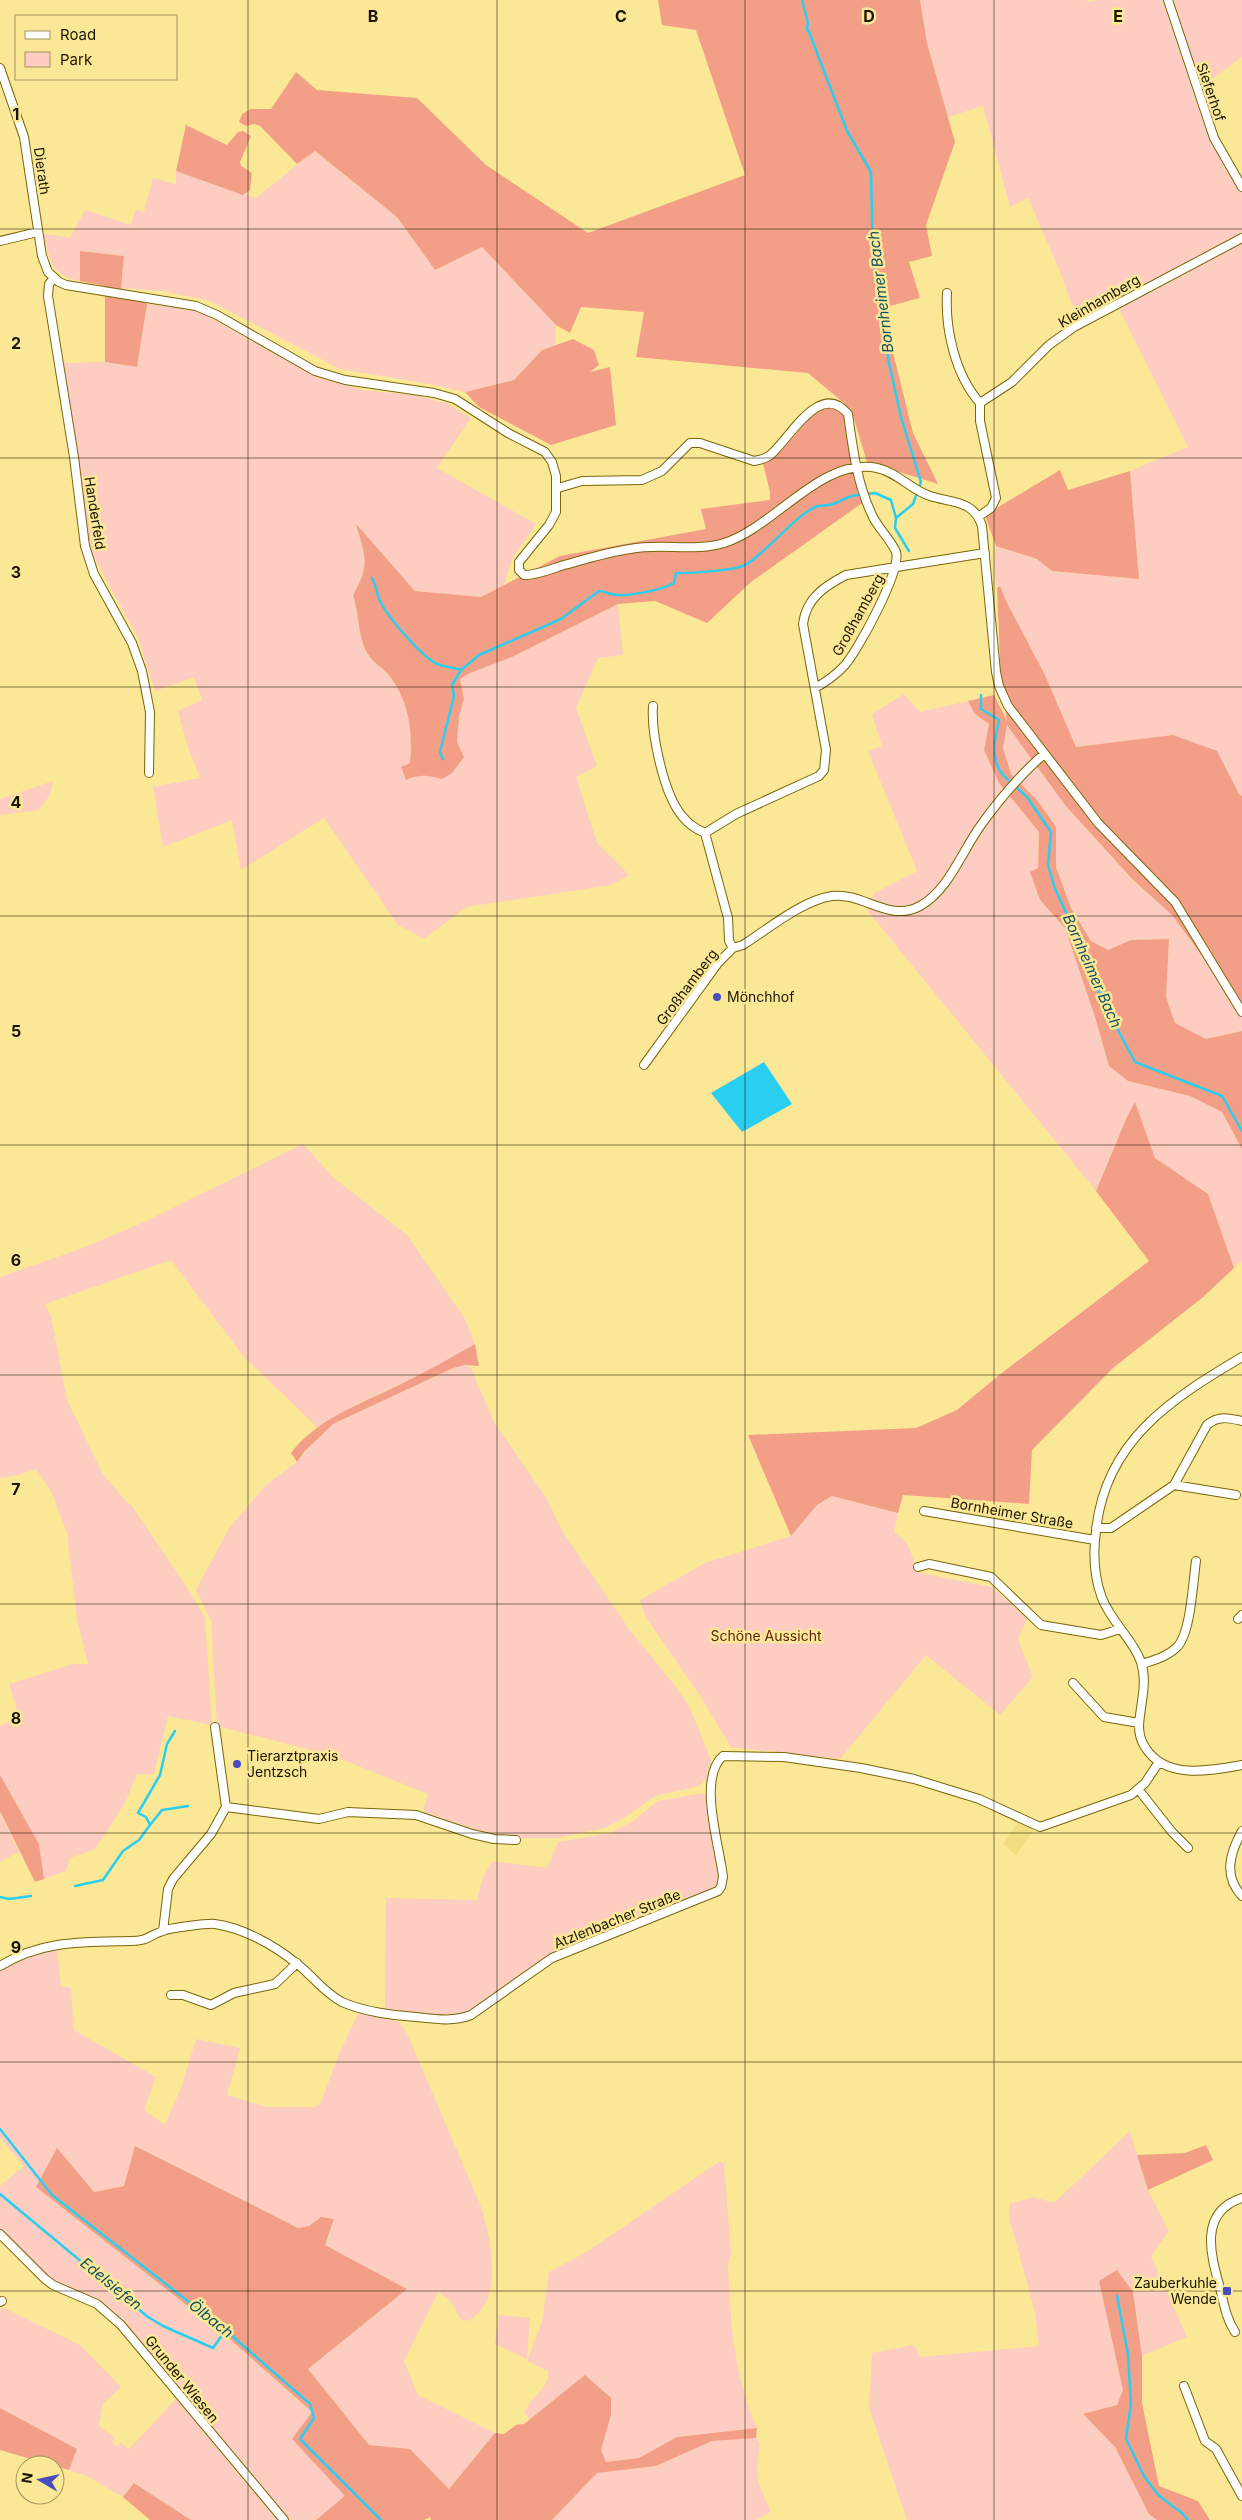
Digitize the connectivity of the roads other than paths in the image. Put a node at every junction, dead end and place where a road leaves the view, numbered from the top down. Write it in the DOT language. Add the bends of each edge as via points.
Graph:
graph roads {
  1 [pos="1168,0"];
  2 [pos="0,68"];
  3 [pos="1242,188"];
  4 [pos="38,232"];
  5 [pos="1242,238"];
  6 [pos="0,241"];
  7 [pos="54,278"];
  8 [pos="947,293"];
  9 [pos="980,403"];
  10 [pos="856,468"];
  11 [pos="558,488"];
  12 [pos="978,517"];
  13 [pos="985,552"];
  14 [pos="896,568"];
  15 [pos="815,688"];
  16 [pos="653,706"];
  17 [pos="1044,754"];
  18 [pos="149,773"];
  19 [pos="705,833"];
  20 [pos="733,948"];
  21 [pos="1242,1012"];
  22 [pos="644,1065"];
  23 [pos="1242,1357"];
  24 [pos="1242,1421"];
  25 [pos="1174,1485"];
  26 [pos="1236,1495"];
  27 [pos="924,1511"];
  28 [pos="1096,1528"];
  29 [pos="1095,1540"];
  30 [pos="1196,1560"];
  31 [pos="918,1568"];
  32 [pos="1120,1629"];
  33 [pos="1142,1664"];
  34 [pos="1073,1683"];
  35 [pos="1139,1723"];
  36 [pos="215,1727"];
  37 [pos="1159,1762"];
  38 [pos="1242,1765"];
  39 [pos="1138,1789"];
  40 [pos="226,1807"];
  41 [pos="1242,1831"];
  42 [pos="516,1840"];
  43 [pos="1188,1848"];
  44 [pos="1242,1896"];
  45 [pos="163,1930"];
  46 [pos="296,1963"];
  47 [pos="0,1966"];
  48 [pos="171,1995"];
  49 [pos="1242,2198"];
  50 [pos="0,2234"];
  51 [pos="1235,2332"];
  52 [pos="1184,2386"];
  53 [pos="1242,2496"];
  54 [pos="284,2520"];
  1 -- 3 [label="street, Sieferhof" via="1214,138"];
  2 -- 4 [label="street, Dierath" via="24,137"];
  4 -- 6 [label="street"];
  4 -- 7 [label="street, Dierath" via="45,264"];
  5 -- 9 [label="street, Kleinhamberg" via="1074,327 1049,345 1012,382"];
  7 -- 11 [label="street" via="86,290 196,306 315,371 455,399 548,455"];
  7 -- 18 [label="street, Handerfeld" via="49,284 48,296 85,546 94,574 132,643 142,671 150,712"];
  8 -- 9 [label="street" via="947,325 951,343 960,368"];
  9 -- 12 [label="street" via="980,421 996,498 991,508"];
  10 -- 11 [label="street, Großhamberg" via="848,414 842,407 822,405 814,408 772,453 762,459 754,461 700,443 690,443 662,471 642,480 582,481"];
  10 -- 11 [label="street" via="826,478 761,525 733,540 706,547 630,549 524,575 519,570 519,562 556,512"];
  10 -- 12 [label="street" via="884,470 922,492 963,503"];
  10 -- 14 [label="street, Großhamberg" via="874,519 896,553"];
  12 -- 13 [label="street"];
  13 -- 14 [label="street, Großhamberg"];
  13 -- 17 [label="street" via="999,686 1008,706"];
  14 -- 15 [label="street, Großhamberg" via="892,582 850,659 828,681"];
  14 -- 15 [label="street, Großhamberg" via="846,575 810,602 803,624"];
  15 -- 19 [label="street, Großhamberg" via="826,750 824,770 819,776 736,814"];
  16 -- 19 [label="street" via="655,740 674,805 693,828"];
  17 -- 20 [label="street" via="980,825 945,882 932,898 920,906 895,912 846,897 824,898"];
  17 -- 21 [label="street" via="1098,823 1176,902"];
  19 -- 20 [label="street, Großhamberg"];
  20 -- 22 [label="street, Großhamberg" via="718,963"];
  23 -- 28 [label="street" via="1173,1402 1139,1433 1113,1471 1099,1504"];
  24 -- 25 [label="street" via="1222,1418 1207,1425"];
  25 -- 26 [label="street"];
  25 -- 28 [label="street" via="1111,1528"];
  27 -- 29 [label="street, Bornheimer Straße"];
  28 -- 29 [label="street"];
  29 -- 32 [label="street" via="1094,1560 1102,1598"];
  30 -- 33 [label="street" via="1185,1632 1178,1647"];
  31 -- 32 [label="street" via="929,1564 991,1577 1041,1625 1101,1635"];
  32 -- 33 [label="street"];
  33 -- 35 [label="street" via="1144,1686"];
  34 -- 35 [label="street" via="1104,1717"];
  35 -- 37 [label="street" via="1142,1742"];
  36 -- 40 [label="street"];
  37 -- 38 [label="street" via="1186,1771"];
  37 -- 39 [label="street"];
  39 -- 43 [label="street"];
  39 -- 46 [label="street, Atzlenbacher Straße" via="1131,1796 1040,1827 979,1799 914,1779 788,1758 727,1755 714,1768 711,1790 722,1871 721,1887 710,1895 552,1958 478,2011 459,2020 403,2016 358,2008 322,1988"];
  40 -- 42 [label="street" via="319,1819 348,1812 416,1814 472,1834"];
  40 -- 45 [label="street" via="206,1840 173,1879 168,1889"];
  41 -- 44 [label="street" via="1229,1868 1231,1880"];
  45 -- 46 [label="street, Atzlenbacher Straße" via="215,1924 244,1932 269,1944"];
  45 -- 47 [label="street, Atzlenbacher Straße" via="147,1939 134,1941 52,1944 21,1954"];
  46 -- 48 [label="street" via="275,1984 234,1993 211,2005 183,1995"];
  49 -- 51 [label="street" via="1224,2208 1213,2224 1210,2236 1210,2252 1227,2318"];
  50 -- 54 [label="street, Grunder Wiesen" via="49,2282 97,2304 121,2325"];
  52 -- 53 [label="street" via="1205,2441 1216,2449"];
}
